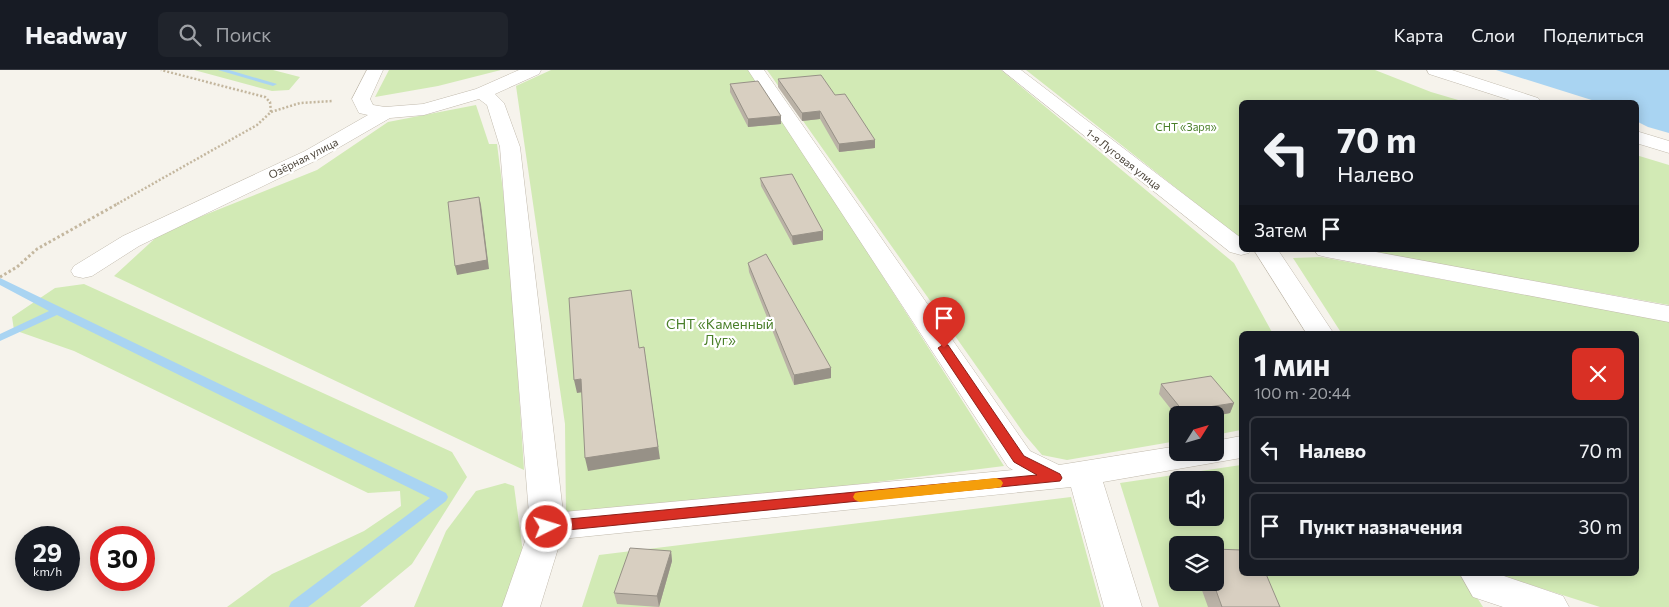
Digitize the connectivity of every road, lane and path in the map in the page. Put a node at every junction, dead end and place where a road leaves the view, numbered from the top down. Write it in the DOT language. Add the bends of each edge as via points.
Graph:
graph roads {
  1 [pos="162,70"];
  2 [pos="375,70"];
  3 [pos="533,70"];
  4 [pos="756,70"];
  5 [pos="1010,70"];
  6 [pos="1435,70"];
  7 [pos="482,93"];
  8 [pos="361,99"];
  9 [pos="1526,100"];
  10 [pos="271,112"];
  11 [pos="385,113"];
  12 [pos="1639,138"];
  13 [pos="1669,147"];
  14 [pos="1239,247"];
  15 [pos="1267,252"];
  16 [pos="1337,252"];
  17 [pos="83,271"];
  18 [pos="0,277"];
  19 [pos="1669,314"];
  20 [pos="1319,331"];
  21 [pos="1239,447"];
  22 [pos="1224,450"];
  23 [pos="1169,459"];
  24 [pos="1069,476"];
  25 [pos="547,527"];
  26 [pos="1488,589"];
  27 [pos="522,607"];
  28 [pos="1123,607"];
  29 [pos="1550,607"];
  1 -- 10 [label="path" via="265,98 270,102"];
  2 -- 8 [label="street"];
  3 -- 7 [label="street, Озёрная улица"];
  4 -- 24 [label="street" via="1019,459"];
  5 -- 14 [label="street, 1-я Луговая улица"];
  6 -- 9 [label="street"];
  7 -- 11 [label="street, Озёрная улица" via="424,108"];
  7 -- 25 [label="street" via="495,103 510,147"];
  8 -- 10 [label="path" via="300,103"];
  8 -- 11 [label="street" via="366,109"];
  10 -- 18 [label="path" via="257,125 37,249"];
  11 -- 17 [label="street, Озёрная улица" via="312,156 131,241"];
  12 -- 13 [label="street"];
  15 -- 20 [label="street"];
  16 -- 19 [label="street"];
  21 -- 22 [label="street"];
  23 -- 24 [label="street"];
  24 -- 25 [label="street"];
  24 -- 28 [label="street"];
  25 -- 27 [label="street"];
  26 -- 29 [label="street"];
}
